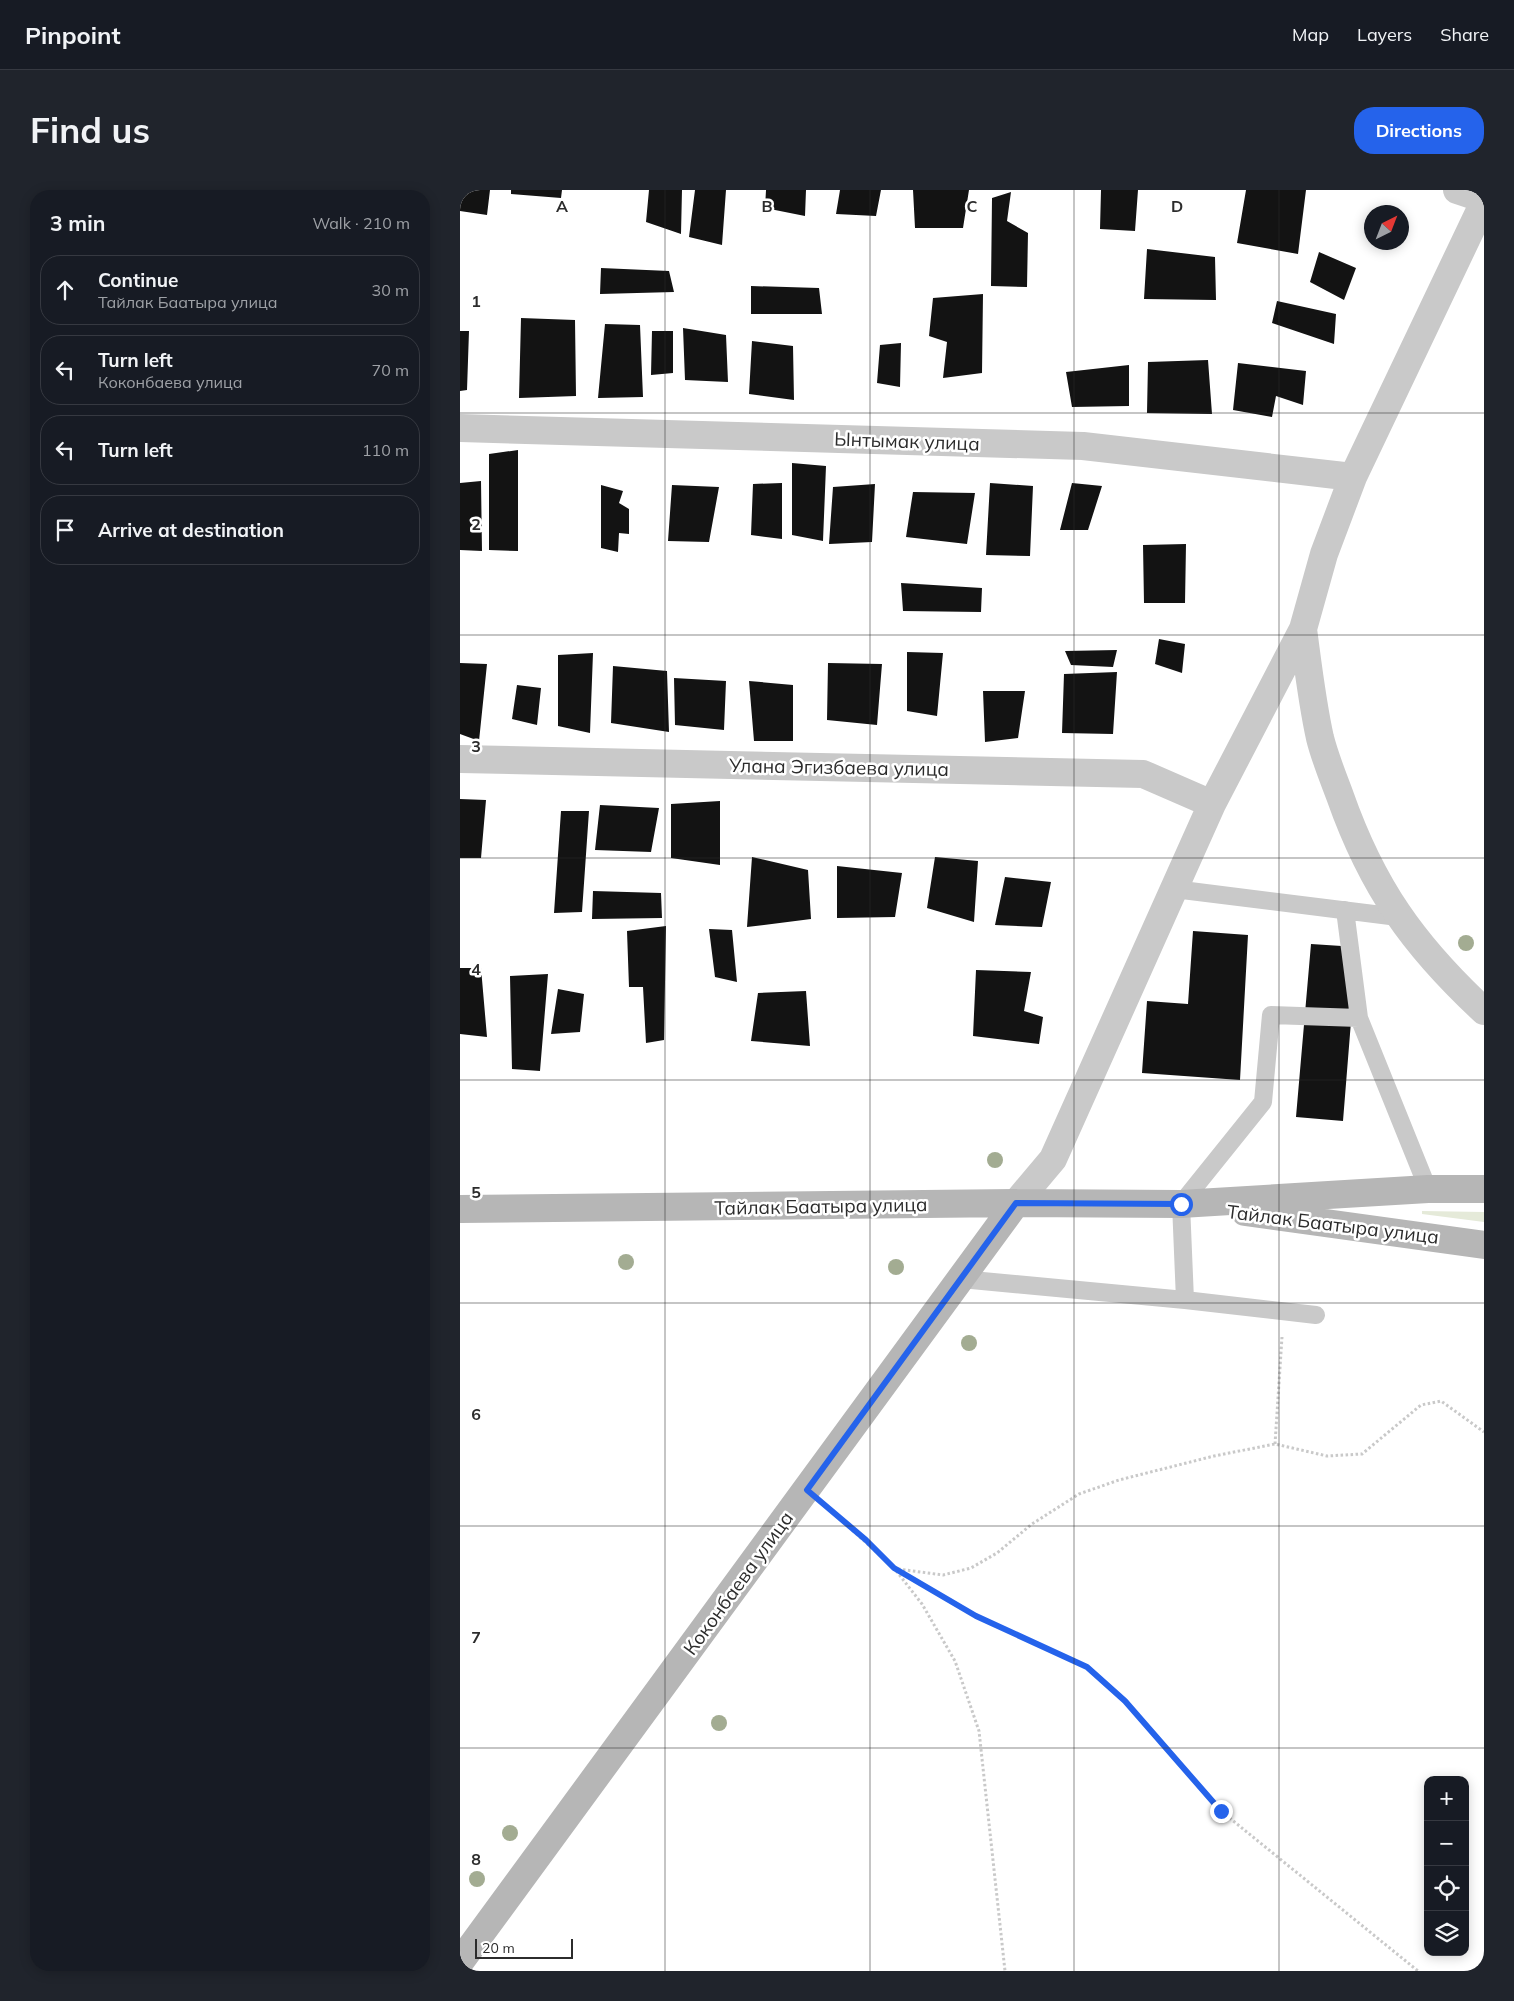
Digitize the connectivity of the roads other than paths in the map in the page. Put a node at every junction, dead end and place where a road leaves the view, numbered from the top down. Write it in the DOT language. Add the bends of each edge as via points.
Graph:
graph roads {
  1 [pos="1457,190"];
  2 [pos="1484,200"];
  3 [pos="460,428"];
  4 [pos="1353,477"];
  5 [pos="1303,629"];
  6 [pos="460,759"];
  7 [pos="1212,804"];
  8 [pos="1174,889"];
  9 [pos="1345,910"];
  10 [pos="1398,917"];
  11 [pos="1484,1011"];
  12 [pos="1360,1018"];
  13 [pos="1428,1189"];
  14 [pos="1484,1189"];
  15 [pos="1016,1203"];
  16 [pos="1181,1204"];
  17 [pos="460,1209"];
  18 [pos="1484,1245"];
  19 [pos="960,1279"];
  20 [pos="1185,1300"];
  21 [pos="1316,1315"];
  22 [pos="460,1962"];
  1 -- 2 [label="street"];
  2 -- 4 [label="street"];
  3 -- 4 [label="street, Ынтымак улица" via="1083,446"];
  4 -- 5 [label="street" via="1324,554"];
  5 -- 7 [label="street"];
  5 -- 10 [label="street" via="1321,740 1332,775 1372,872"];
  6 -- 7 [label="street, Улана Эгизбаева улица" via="1143,774"];
  7 -- 8 [label="street"];
  8 -- 9 [label="lane"];
  8 -- 15 [label="street" via="1053,1159"];
  9 -- 10 [label="lane"];
  9 -- 12 [label="lane"];
  10 -- 11 [label="street" via="1432,958"];
  12 -- 13 [label="lane"];
  12 -- 16 [label="lane" via="1271,1015 1263,1102"];
  13 -- 14 [label="main road, Тайлак Баатыра улица"];
  13 -- 16 [label="main road, Тайлак Баатыра улица"];
  15 -- 16 [label="main road, Тайлак Баатыра улица"];
  15 -- 17 [label="main road, Тайлак Баатыра улица"];
  15 -- 19 [label="main road, Коконбаева улица"];
  16 -- 18 [label="main road, Тайлак Баатыра улица"];
  16 -- 20 [label="lane"];
  19 -- 20 [label="lane"];
  19 -- 22 [label="main road, Коконбаева улица"];
  20 -- 21 [label="lane"];
}
